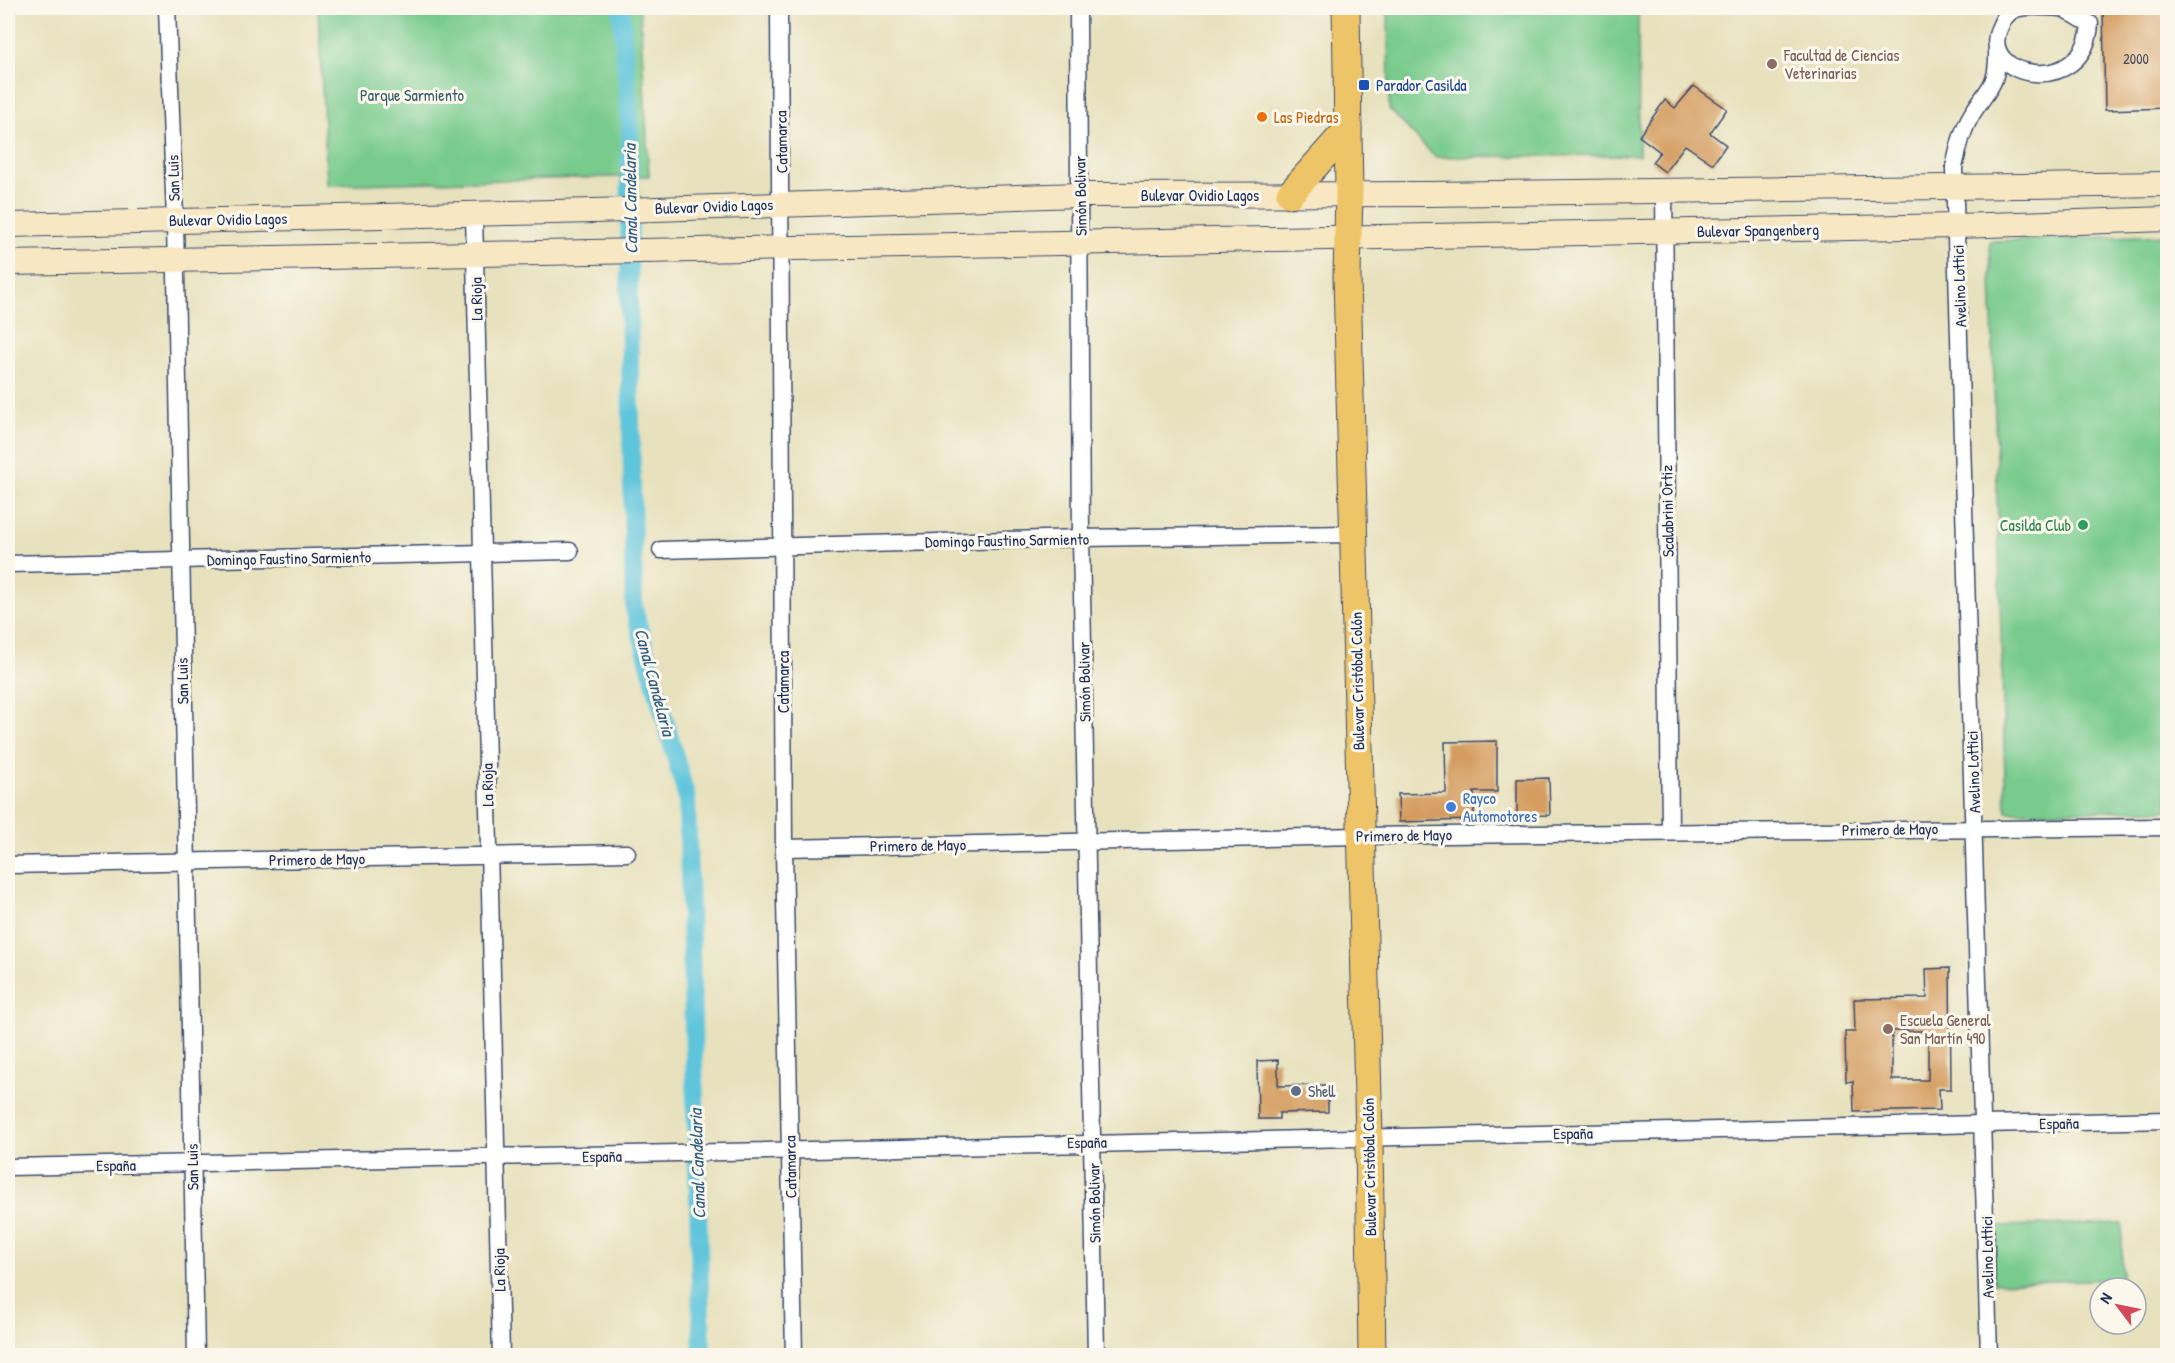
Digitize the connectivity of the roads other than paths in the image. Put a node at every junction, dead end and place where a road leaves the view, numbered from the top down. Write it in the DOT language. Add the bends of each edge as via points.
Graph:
graph roads {
  1 [pos="167,8"];
  2 [pos="779,8"];
  3 [pos="1078,8"];
  4 [pos="1346,8"];
  5 [pos="1997,8"];
  6 [pos="2063,8"];
  7 [pos="2090,16"];
  8 [pos="1997,41"];
  9 [pos="2026,74"];
  10 [pos="1993,88"];
  11 [pos="1348,129"];
  12 [pos="2168,184"];
  13 [pos="1956,188"];
  14 [pos="1664,191"];
  15 [pos="1349,192"];
  16 [pos="1290,194"];
  17 [pos="1080,195"];
  18 [pos="781,204"];
  19 [pos="474,214"];
  20 [pos="2168,219"];
  21 [pos="175,220"];
  22 [pos="8,225"];
  23 [pos="1957,226"];
  24 [pos="1665,232"];
  25 [pos="1349,237"];
  26 [pos="1081,243"];
  27 [pos="780,248"];
  28 [pos="475,254"];
  29 [pos="175,260"];
  30 [pos="8,263"];
  31 [pos="1354,534"];
  32 [pos="1081,538"];
  33 [pos="783,545"];
  34 [pos="661,550"];
  35 [pos="570,552"];
  36 [pos="482,553"];
  37 [pos="179,560"];
  38 [pos="8,564"];
  39 [pos="2168,827"];
  40 [pos="1975,828"];
  41 [pos="1671,832"];
  42 [pos="1360,836"];
  43 [pos="1088,841"];
  44 [pos="784,848"];
  45 [pos="627,853"];
  46 [pos="489,855"];
  47 [pos="186,862"];
  48 [pos="8,865"];
  49 [pos="2168,1120"];
  50 [pos="1984,1124"];
  51 [pos="1369,1137"];
  52 [pos="1093,1142"];
  53 [pos="790,1151"];
  54 [pos="496,1158"];
  55 [pos="192,1164"];
  56 [pos="8,1167"];
  57 [pos="196,1356"];
  58 [pos="501,1356"];
  59 [pos="794,1356"];
  60 [pos="1096,1356"];
  61 [pos="1372,1356"];
  62 [pos="1989,1356"];
  1 -- 21 [label="street, San Luis"];
  2 -- 18 [label="street, Catamarca"];
  3 -- 17 [label="street, Simón Bolivar"];
  4 -- 11 [label="highway, Bulevar Cristóbal Colón"];
  5 -- 8 [label="street"];
  6 -- 7 [label="street"];
  6 -- 8 [label="street" via="2017,9 2004,17"];
  7 -- 9 [label="street" via="2089,40 2078,60 2061,70"];
  8 -- 9 [label="street" via="2009,64"];
  8 -- 10 [label="street" via="1998,69"];
  9 -- 10 [label="street"];
  10 -- 13 [label="street, Avelino Lottici" via="1972,114 1959,141 1954,168"];
  11 -- 15 [label="highway, Bulevar Cristóbal Colón"];
  11 -- 16 [label="highway"];
  12 -- 13 [label="main road"];
  13 -- 14 [label="main road"];
  13 -- 23 [label="street, Avelino Lottici"];
  14 -- 15 [label="main road"];
  14 -- 24 [label="street, Scalabrini Ortiz"];
  15 -- 16 [label="main road, Bulevar Ovidio Lagos"];
  15 -- 25 [label="highway, Bulevar Cristóbal Colón"];
  16 -- 17 [label="main road, Bulevar Ovidio Lagos"];
  17 -- 18 [label="main road, Bulevar Ovidio Lagos"];
  17 -- 26 [label="street, Simón Bolivar"];
  18 -- 19 [label="main road, Bulevar Ovidio Lagos"];
  18 -- 27 [label="street, Catamarca"];
  19 -- 21 [label="main road, Bulevar Ovidio Lagos"];
  19 -- 28 [label="street, La Rioja"];
  20 -- 23 [label="main road, Bulevar Spangenberg"];
  21 -- 22 [label="main road, Bulevar Ovidio Lagos"];
  21 -- 29 [label="street, San Luis"];
  23 -- 24 [label="main road, Bulevar Spangenberg"];
  23 -- 40 [label="street, Avelino Lottici"];
  24 -- 25 [label="main road, Bulevar Spangenberg"];
  24 -- 41 [label="street, Scalabrini Ortiz"];
  25 -- 26 [label="main road"];
  25 -- 31 [label="highway, Bulevar Cristóbal Colón"];
  26 -- 27 [label="main road"];
  26 -- 32 [label="street, Simón Bolivar"];
  27 -- 28 [label="main road"];
  27 -- 33 [label="street, Catamarca"];
  28 -- 29 [label="main road"];
  28 -- 36 [label="street, La Rioja"];
  29 -- 30 [label="main road"];
  29 -- 37 [label="street, San Luis"];
  31 -- 32 [label="street, Domingo Faustino Sarmiento"];
  31 -- 42 [label="highway, Bulevar Cristóbal Colón"];
  32 -- 33 [label="street, Domingo Faustino Sarmiento"];
  32 -- 43 [label="street, Simón Bolivar"];
  33 -- 34 [label="street, Domingo Faustino Sarmiento"];
  33 -- 44 [label="street, Catamarca"];
  35 -- 36 [label="street, Domingo Faustino Sarmiento"];
  36 -- 37 [label="street, Domingo Faustino Sarmiento"];
  36 -- 46 [label="street, La Rioja"];
  37 -- 38 [label="street, Domingo Faustino Sarmiento"];
  37 -- 47 [label="street, San Luis"];
  39 -- 40 [label="street, Primero de Mayo"];
  40 -- 41 [label="street, Primero de Mayo"];
  40 -- 50 [label="street, Avelino Lottici"];
  41 -- 42 [label="street, Primero de Mayo"];
  42 -- 43 [label="street, Primero de Mayo"];
  42 -- 51 [label="highway, Bulevar Cristóbal Colón"];
  43 -- 44 [label="street, Primero de Mayo"];
  43 -- 52 [label="street, Simón Bolivar"];
  44 -- 53 [label="street, Catamarca"];
  45 -- 46 [label="street, Primero de Mayo"];
  46 -- 47 [label="street, Primero de Mayo"];
  46 -- 54 [label="street, La Rioja"];
  47 -- 48 [label="street, Primero de Mayo"];
  47 -- 55 [label="street, San Luis"];
  49 -- 50 [label="street, España"];
  50 -- 51 [label="street, España"];
  50 -- 62 [label="street, Avelino Lottici"];
  51 -- 52 [label="street, España"];
  51 -- 61 [label="highway, Bulevar Cristóbal Colón"];
  52 -- 53 [label="street, España"];
  52 -- 60 [label="street, Simón Bolivar"];
  53 -- 54 [label="street, España"];
  53 -- 59 [label="street, Catamarca"];
  54 -- 55 [label="street, España"];
  54 -- 58 [label="street, La Rioja"];
  55 -- 56 [label="street, España"];
  55 -- 57 [label="street, San Luis"];
}
